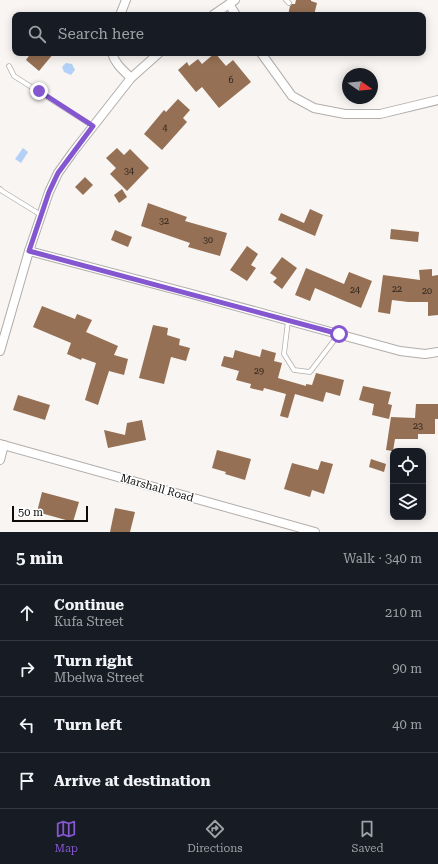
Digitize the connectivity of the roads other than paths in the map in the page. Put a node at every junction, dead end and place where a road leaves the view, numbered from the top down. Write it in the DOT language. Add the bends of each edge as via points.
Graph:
graph roads {
  1 [pos="126,0"];
  2 [pos="232,2"];
  3 [pos="121,12"];
  4 [pos="217,12"];
  5 [pos="235,12"];
  6 [pos="113,56"];
  7 [pos="156,56"];
  8 [pos="263,56"];
  9 [pos="9,66"];
  10 [pos="131,78"];
  11 [pos="438,100"];
  12 [pos="93,126"];
  13 [pos="0,189"];
  14 [pos="41,216"];
  15 [pos="29,251"];
  16 [pos="288,320"];
  17 [pos="339,334"];
  18 [pos="0,351"];
  19 [pos="438,352"];
  20 [pos="2,444"];
  21 [pos="0,460"];
  22 [pos="315,532"];
  1 -- 3 [label="street"];
  2 -- 4 [label="street"];
  2 -- 5 [label="street"];
  6 -- 10 [label="street" via="118,66"];
  7 -- 10 [label="street"];
  8 -- 11 [label="street" via="292,96 314,108 345,114 380,114"];
  9 -- 12 [label="lane" via="14,76"];
  10 -- 12 [label="street"];
  12 -- 14 [label="street" via="58,173"];
  13 -- 14 [label="lane"];
  14 -- 15 [label="street"];
  15 -- 16 [label="street"];
  15 -- 18 [label="street"];
  16 -- 17 [label="street"];
  16 -- 17 [label="lane" via="284,354 294,370 310,372"];
  17 -- 19 [label="street" via="400,351 425,354"];
  20 -- 21 [label="street"];
  20 -- 22 [label="street, Marshall Road"];
}
